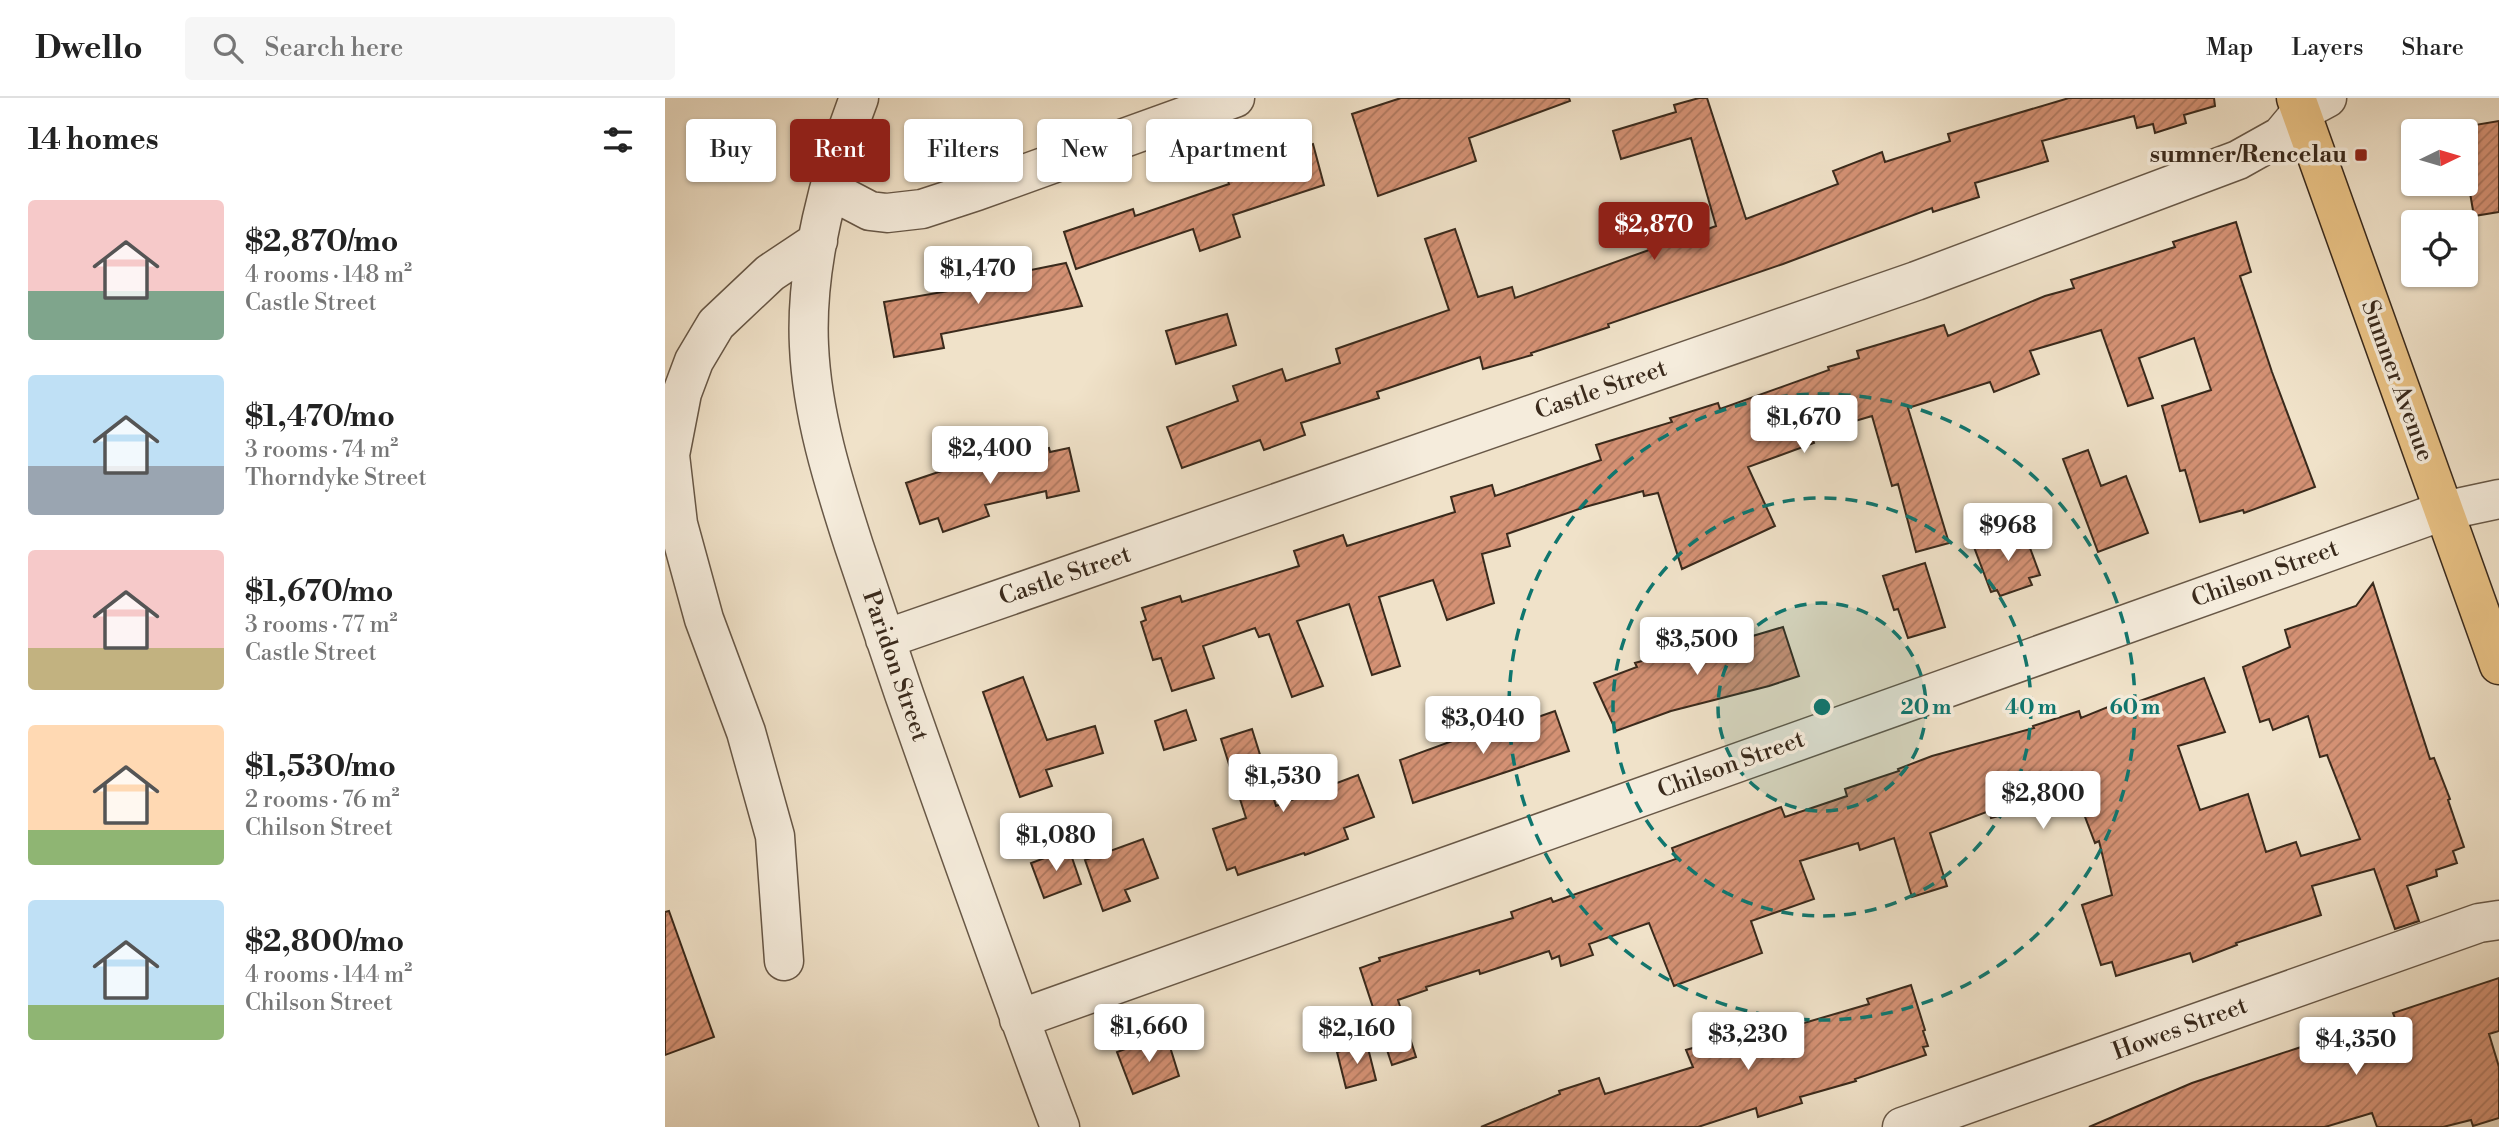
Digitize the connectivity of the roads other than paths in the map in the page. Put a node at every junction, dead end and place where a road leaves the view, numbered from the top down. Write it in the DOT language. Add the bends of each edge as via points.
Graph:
graph roads {
  1 [pos="859,98"];
  2 [pos="1235,98"];
  3 [pos="2308,103"];
  4 [pos="831,190"];
  5 [pos="818,241"];
  6 [pos="2499,499"];
  7 [pos="2443,511"];
  8 [pos="885,639"];
  9 [pos="2499,665"];
  10 [pos="2499,920"];
  11 [pos="784,961"];
  12 [pos="1019,1019"];
  13 [pos="1060,1127"];
  14 [pos="1902,1127"];
  1 -- 4 [label="street, Paridon Street"];
  2 -- 4 [label="street" via="922,209 870,211"];
  3 -- 7 [label="main road, Sumner Avenue"];
  3 -- 8 [label="street, Castle Street" via="2281,136 2238,160 1929,276"];
  4 -- 5 [label="street, Paridon Street"];
  5 -- 8 [label="street, Paridon Street" via="809,320 814,389 831,473"];
  5 -- 11 [label="street" via="770,273 716,324 682,393 670,455 681,536 704,620 746,732 775,836"];
  6 -- 7 [label="street, Chilson Street"];
  7 -- 9 [label="main road, Sumner Avenue"];
  7 -- 12 [label="street, Chilson Street"];
  8 -- 12 [label="street, Paridon Street"];
  10 -- 14 [label="street, Howes Street" via="2479,923"];
  12 -- 13 [label="street, Paridon Street"];
}
